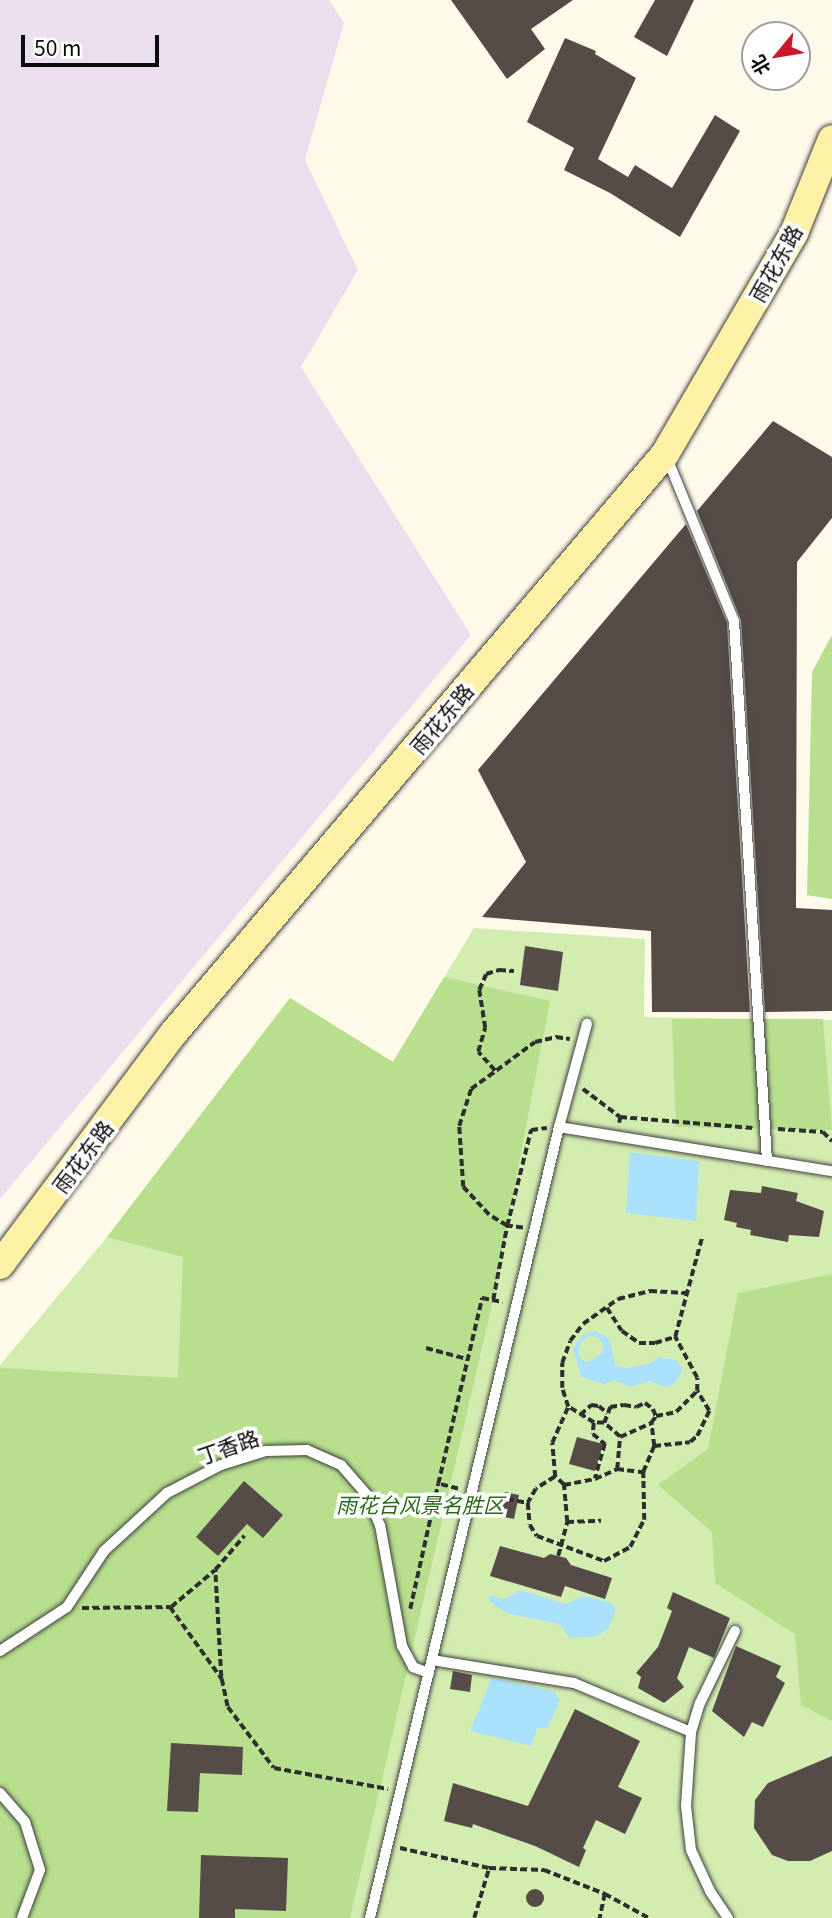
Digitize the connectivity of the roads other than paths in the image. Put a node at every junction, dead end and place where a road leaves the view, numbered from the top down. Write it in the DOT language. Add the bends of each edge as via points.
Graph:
graph roads {
  1 [pos="832,139"];
  2 [pos="665,454"];
  3 [pos="587,1024"];
  4 [pos="559,1127"];
  5 [pos="767,1161"];
  6 [pos="832,1171"];
  7 [pos="0,1265"];
  8 [pos="735,1631"];
  9 [pos="0,1651"];
  10 [pos="432,1660"];
  11 [pos="429,1673"];
  12 [pos="691,1732"];
  13 [pos="0,1793"];
  14 [pos="22,1918"];
  15 [pos="370,1918"];
  16 [pos="728,1918"];
  1 -- 2 [label="main road, 雨花东路" via="794,233"];
  2 -- 5 [label="lane" via="734,621"];
  2 -- 7 [label="main road, 雨花东路" via="172,1035"];
  3 -- 4 [label="lane"];
  4 -- 5 [label="lane"];
  4 -- 10 [label="lane"];
  5 -- 6 [label="lane"];
  8 -- 12 [label="lane"];
  9 -- 11 [label="lane, 丁香路" via="67,1608 104,1551 167,1493 220,1465 266,1451 307,1450 341,1465 367,1495 380,1525 401,1646 413,1667"];
  10 -- 11 [label="lane"];
  10 -- 12 [label="lane" via="574,1683"];
  11 -- 15 [label="lane"];
  12 -- 16 [label="lane" via="686,1806 691,1850"];
  13 -- 14 [label="lane" via="25,1822 40,1870"];
}
